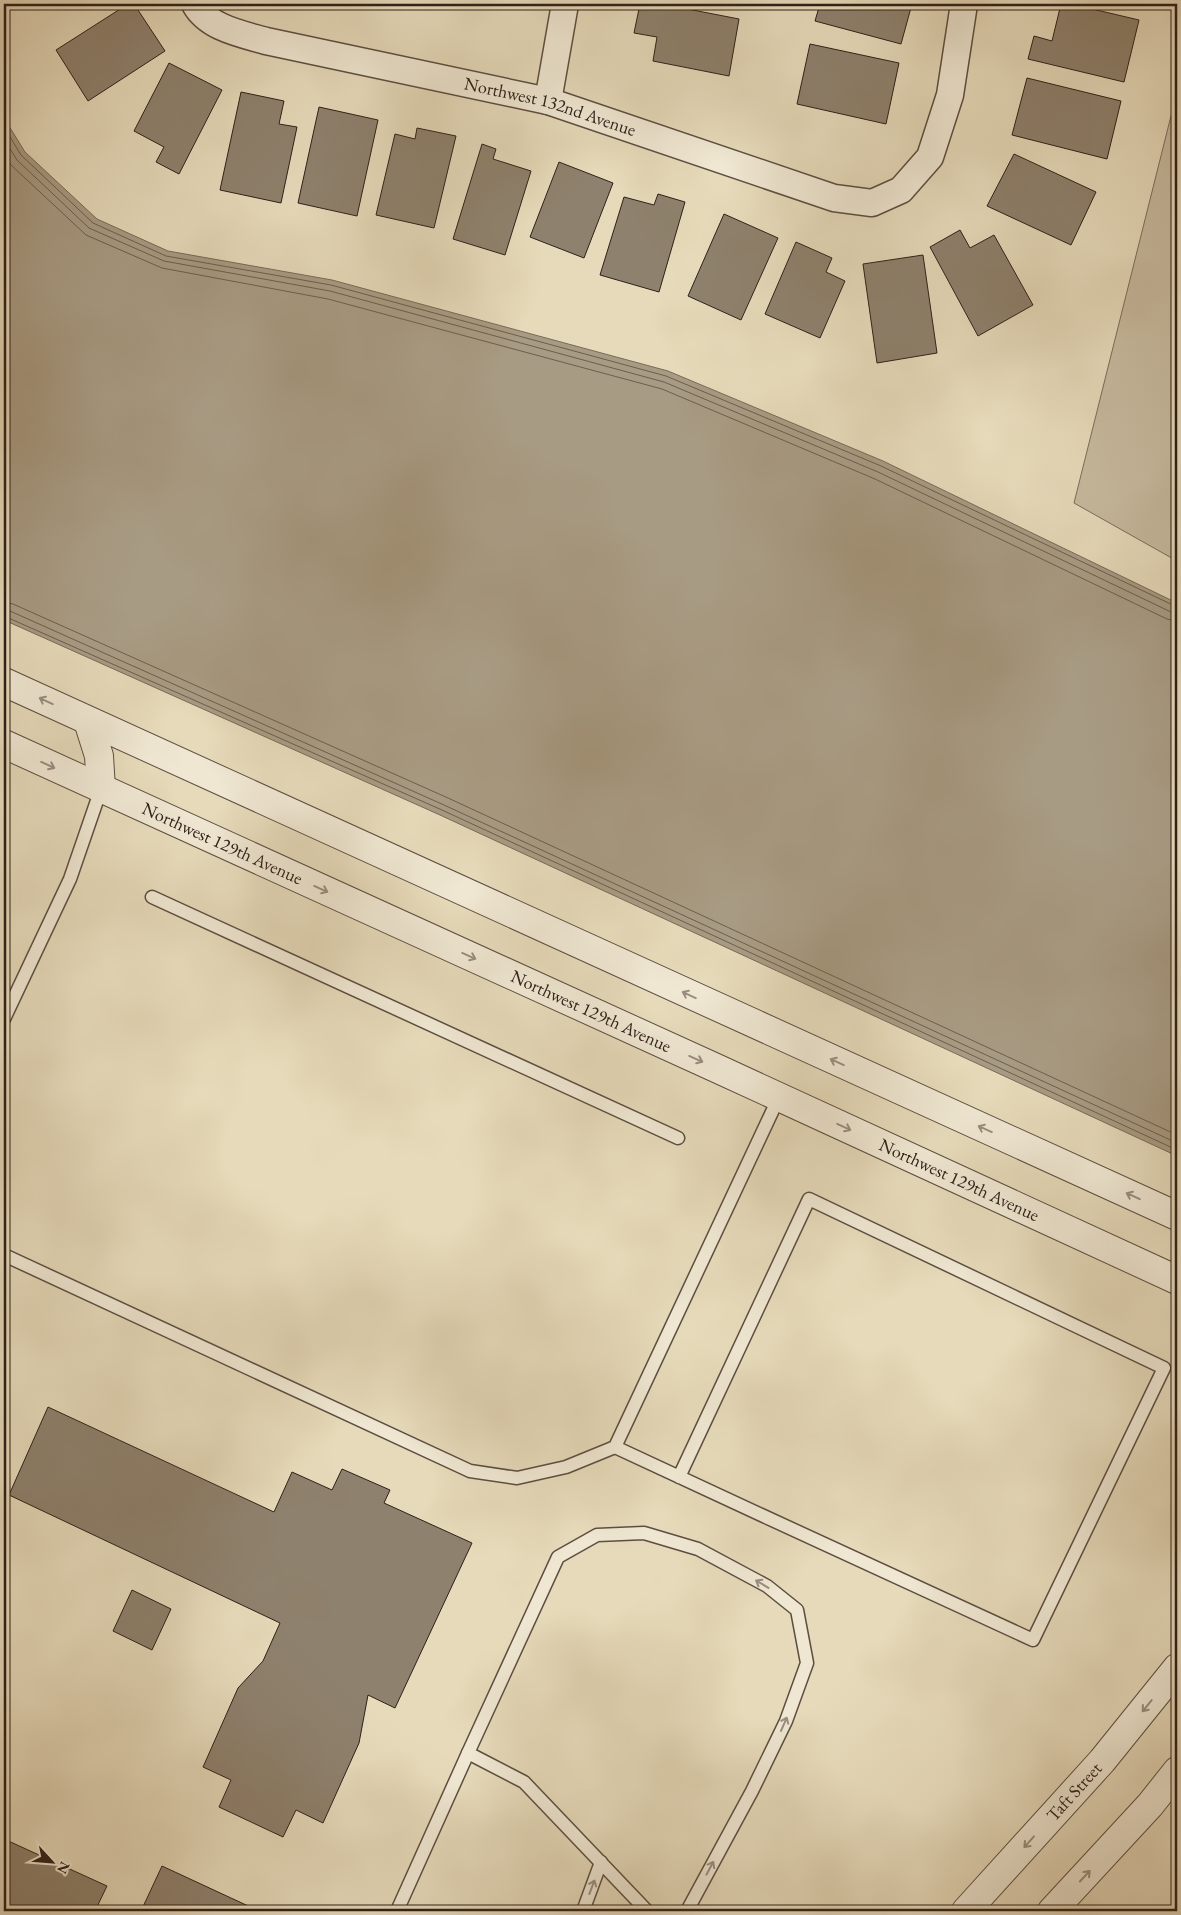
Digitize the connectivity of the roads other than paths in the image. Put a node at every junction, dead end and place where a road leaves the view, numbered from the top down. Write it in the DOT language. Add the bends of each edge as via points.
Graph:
graph roads {
  1 [pos="565,4"];
  2 [pos="964,4"];
  3 [pos="196,6"];
  4 [pos="548,101"];
  5 [pos="4,682"];
  6 [pos="88,721"];
  7 [pos="4,744"];
  8 [pos="101,789"];
  9 [pos="152,897"];
  10 [pos="4,1019"];
  11 [pos="779,1097"];
  12 [pos="678,1138"];
  13 [pos="1177,1216"];
  14 [pos="4,1255"];
  15 [pos="1177,1280"];
  16 [pos="615,1447"];
  17 [pos="679,1477"];
  18 [pos="1177,1668"];
  19 [pos="468,1753"];
  20 [pos="1177,1771"];
  21 [pos="601,1862"];
  22 [pos="397,1911"];
  23 [pos="583,1911"];
  24 [pos="647,1911"];
  25 [pos="687,1911"];
  26 [pos="966,1911"];
  27 [pos="1052,1911"];
  1 -- 4 [label="street"];
  2 -- 4 [label="street, Northwest 132nd Avenue" via="950,95 930,157 901,190 872,203 834,198"];
  3 -- 4 [label="street, Northwest 132nd Avenue" via="222,28 266,41"];
  6 -- 5 [label="street, one-way"];
  6 -- 8 [label="street" via="99,756"];
  13 -- 6 [label="street, one-way"];
  7 -- 8 [label="street, Northwest 129th Avenue, one-way"];
  8 -- 10 [label="lane" via="70,878"];
  8 -- 11 [label="street, Northwest 129th Avenue, one-way"];
  9 -- 12 [label="lane"];
  11 -- 15 [label="street, Northwest 129th Avenue, one-way"];
  11 -- 16 [label="lane"];
  14 -- 16 [label="lane" via="470,1471 517,1478 566,1467"];
  16 -- 17 [label="lane"];
  17 -- 17 [label="lane" via="1033,1640 1164,1368 809,1199"];
  18 -- 26 [label="street, Taft Street, one-way" via="1102,1762"];
  19 -- 21 [label="lane" via="524,1782"];
  19 -- 22 [label="lane"];
  25 -- 19 [label="lane, one-way" via="786,1721 807,1663 797,1610 767,1586 698,1549 644,1533 597,1535 558,1557"];
  27 -- 20 [label="street, one-way" via="1150,1806"];
  23 -- 21 [label="lane, one-way"];
  21 -- 24 [label="lane"];
}
